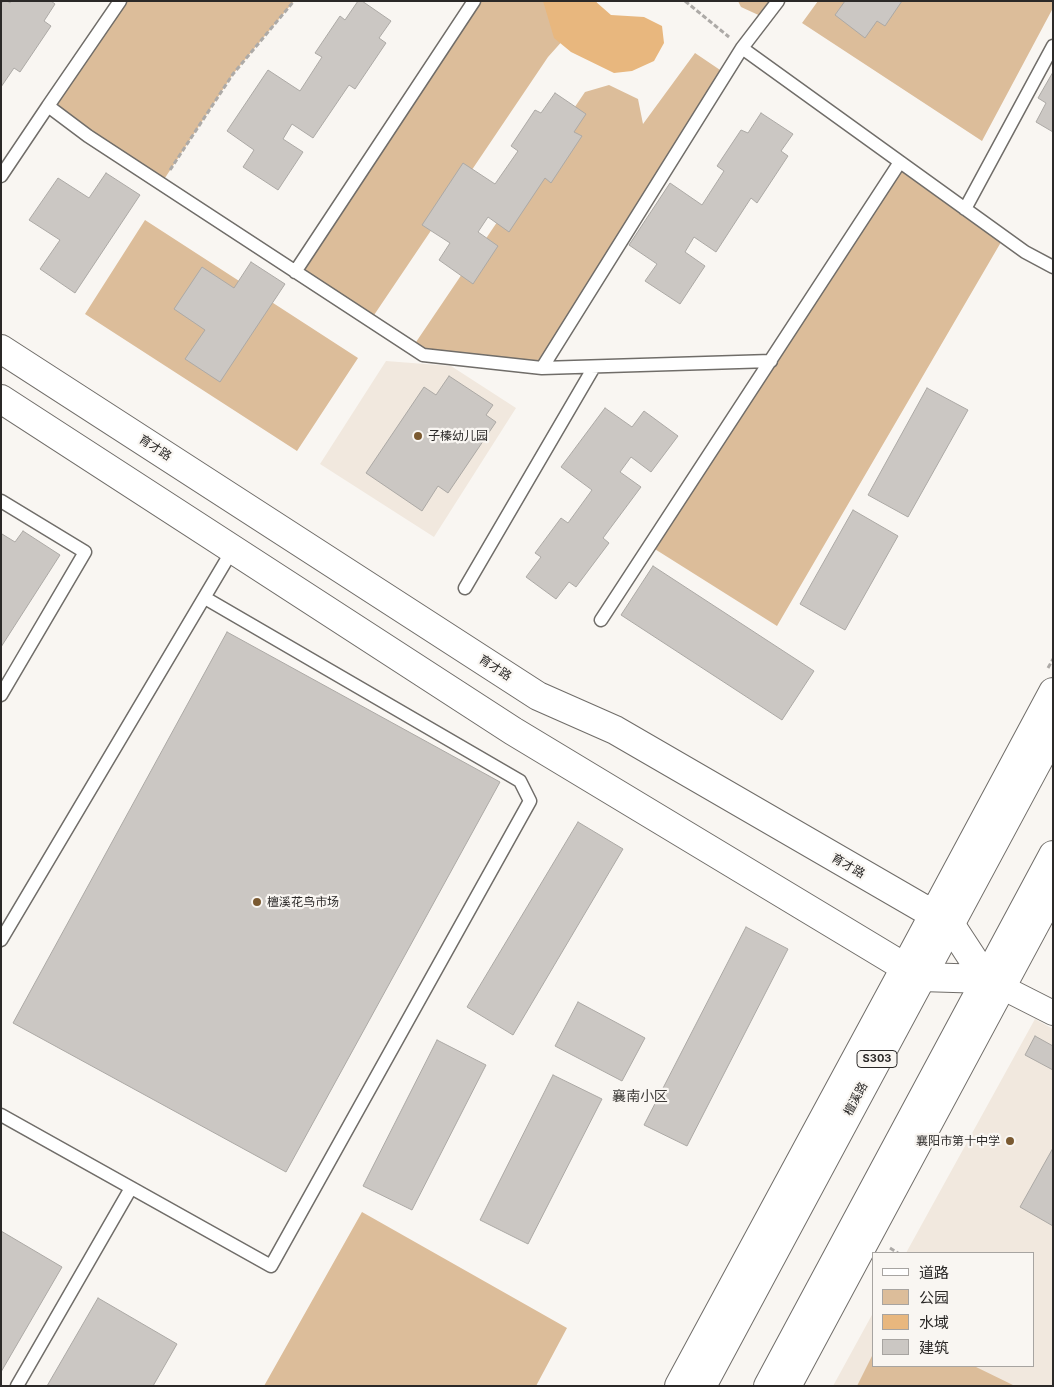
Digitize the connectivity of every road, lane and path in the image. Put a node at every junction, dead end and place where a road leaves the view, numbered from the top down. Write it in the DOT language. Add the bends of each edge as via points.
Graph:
graph roads {
  1 [pos="120,1"];
  2 [pos="294,1"];
  3 [pos="474,1"];
  4 [pos="685,1"];
  5 [pos="778,1"];
  6 [pos="1053,46"];
  7 [pos="742,48"];
  8 [pos="48,106"];
  9 [pos="900,162"];
  10 [pos="1,176"];
  11 [pos="161,184"];
  12 [pos="965,209"];
  13 [pos="1053,267"];
  14 [pos="295,272"];
  15 [pos="1,349"];
  16 [pos="771,361"];
  17 [pos="594,367"];
  18 [pos="542,368"];
  19 [pos="1,399"];
  20 [pos="1,501"];
  21 [pos="234,549"];
  22 [pos="465,588"];
  23 [pos="205,598"];
  24 [pos="602,620"];
  25 [pos="1053,692"];
  26 [pos="1,695"];
  27 [pos="1053,733"];
  28 [pos="1053,855"];
  29 [pos="1053,891"];
  30 [pos="942,920"];
  31 [pos="1,940"];
  32 [pos="913,972"];
  33 [pos="994,983"];
  34 [pos="1053,1013"];
  35 [pos="1,1115"];
  36 [pos="131,1188"];
  37 [pos="889,1248"];
  38 [pos="896,1252"];
  39 [pos="16,1386"];
  40 [pos="679,1386"];
  41 [pos="702,1386"];
  42 [pos="768,1386"];
  43 [pos="787,1386"];
  1 -- 8 [label="lane"];
  2 -- 11 [label="path" via="233,74"];
  3 -- 14 [label="lane"];
  4 -- 7 [label="path"];
  5 -- 7 [label="lane"];
  6 -- 12 [label="lane"];
  7 -- 9 [label="lane"];
  7 -- 18 [label="lane"];
  8 -- 10 [label="lane"];
  8 -- 11 [label="lane"];
  9 -- 12 [label="lane"];
  9 -- 16 [label="lane"];
  11 -- 14 [label="lane"];
  12 -- 13 [label="lane" via="1025,252"];
  14 -- 18 [label="lane" via="423,355"];
  15 -- 30 [label="street, 育才路" via="538,696 615,730"];
  16 -- 17 [label="lane"];
  16 -- 24 [label="lane"];
  17 -- 18 [label="lane"];
  17 -- 22 [label="lane"];
  19 -- 21 [label="street"];
  20 -- 26 [label="lane" via="85,552"];
  21 -- 23 [label="lane"];
  21 -- 32 [label="street" via="514,731"];
  23 -- 31 [label="lane"];
  23 -- 36 [label="lane" via="520,781 530,801 271,1266"];
  25 -- 30 [label="street"];
  27 -- 30 [label="street, 檀溪路 / S303"];
  28 -- 33 [label="street"];
  29 -- 33 [label="street"];
  30 -- 32 [label="street, 檀溪路 / S303"];
  30 -- 33 [label="street, 育才路"];
  32 -- 33 [label="street"];
  32 -- 40 [label="street"];
  32 -- 41 [label="street, 檀溪路 / S303"];
  33 -- 34 [label="street"];
  33 -- 42 [label="street"];
  33 -- 43 [label="street"];
  35 -- 36 [label="lane"];
  36 -- 39 [label="lane"];
  37 -- 38 [label="path"];
}
